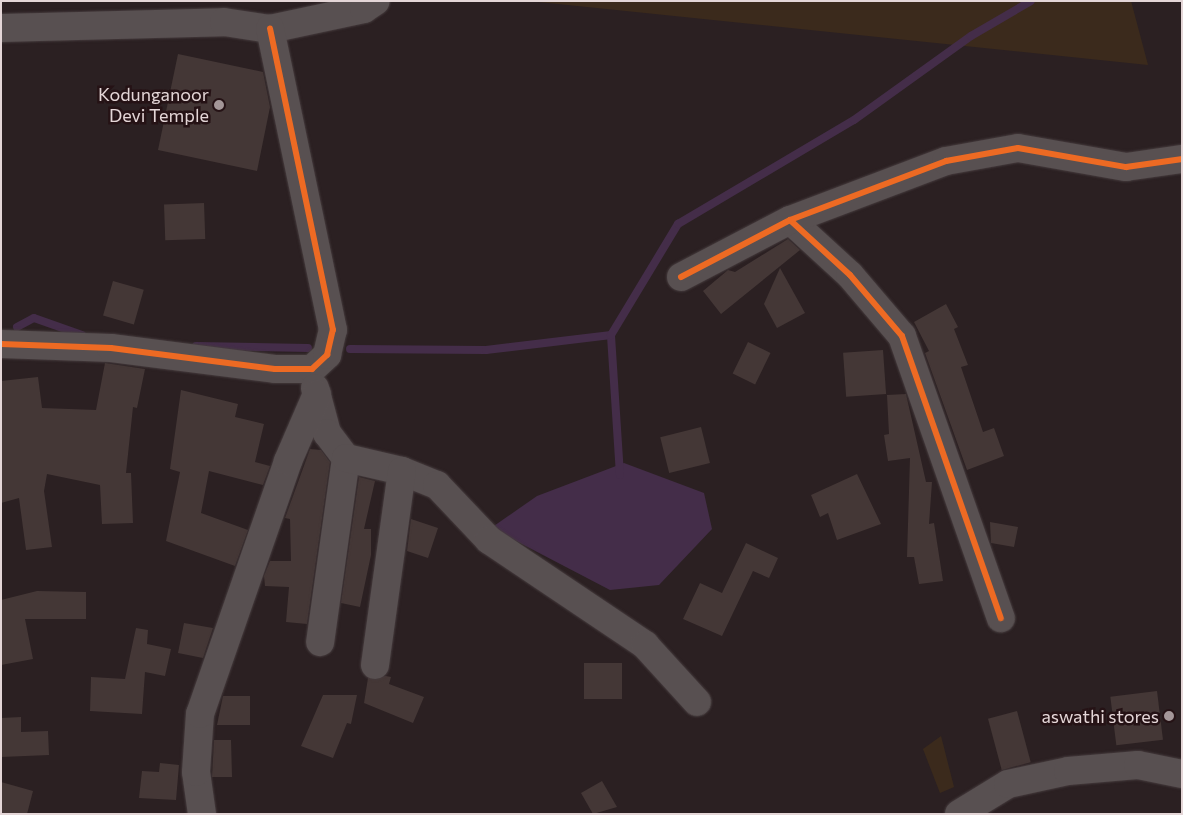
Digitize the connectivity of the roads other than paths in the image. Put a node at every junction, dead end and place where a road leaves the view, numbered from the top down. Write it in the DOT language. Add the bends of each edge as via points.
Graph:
graph roads {
  1 [pos="376,1"];
  2 [pos="226,12"];
  3 [pos="1,28"];
  4 [pos="270,29"];
  5 [pos="1182,159"];
  6 [pos="790,220"];
  7 [pos="681,277"];
  8 [pos="1,344"];
  9 [pos="314,382"];
  10 [pos="346,458"];
  11 [pos="402,471"];
  12 [pos="1001,618"];
  13 [pos="320,642"];
  14 [pos="375,665"];
  15 [pos="698,702"];
  16 [pos="1182,774"];
  17 [pos="202,814"];
  18 [pos="959,814"];
  1 -- 4 [label="street" via="364,8"];
  2 -- 3 [label="street"];
  2 -- 4 [label="street"];
  4 -- 9 [label="street" via="334,330"];
  5 -- 6 [label="street" via="1126,168 1018,148 946,161"];
  6 -- 7 [label="street"];
  6 -- 12 [label="street" via="850,275 902,336"];
  8 -- 9 [label="street" via="111,348 275,369"];
  9 -- 10 [label="street" via="327,433"];
  9 -- 17 [label="street" via="200,714 196,772"];
  10 -- 11 [label="street"];
  10 -- 13 [label="street"];
  11 -- 14 [label="street"];
  11 -- 15 [label="street" via="437,485 489,540 646,645"];
  16 -- 18 [label="street" via="1138,765 1068,771 1008,784"];
}
